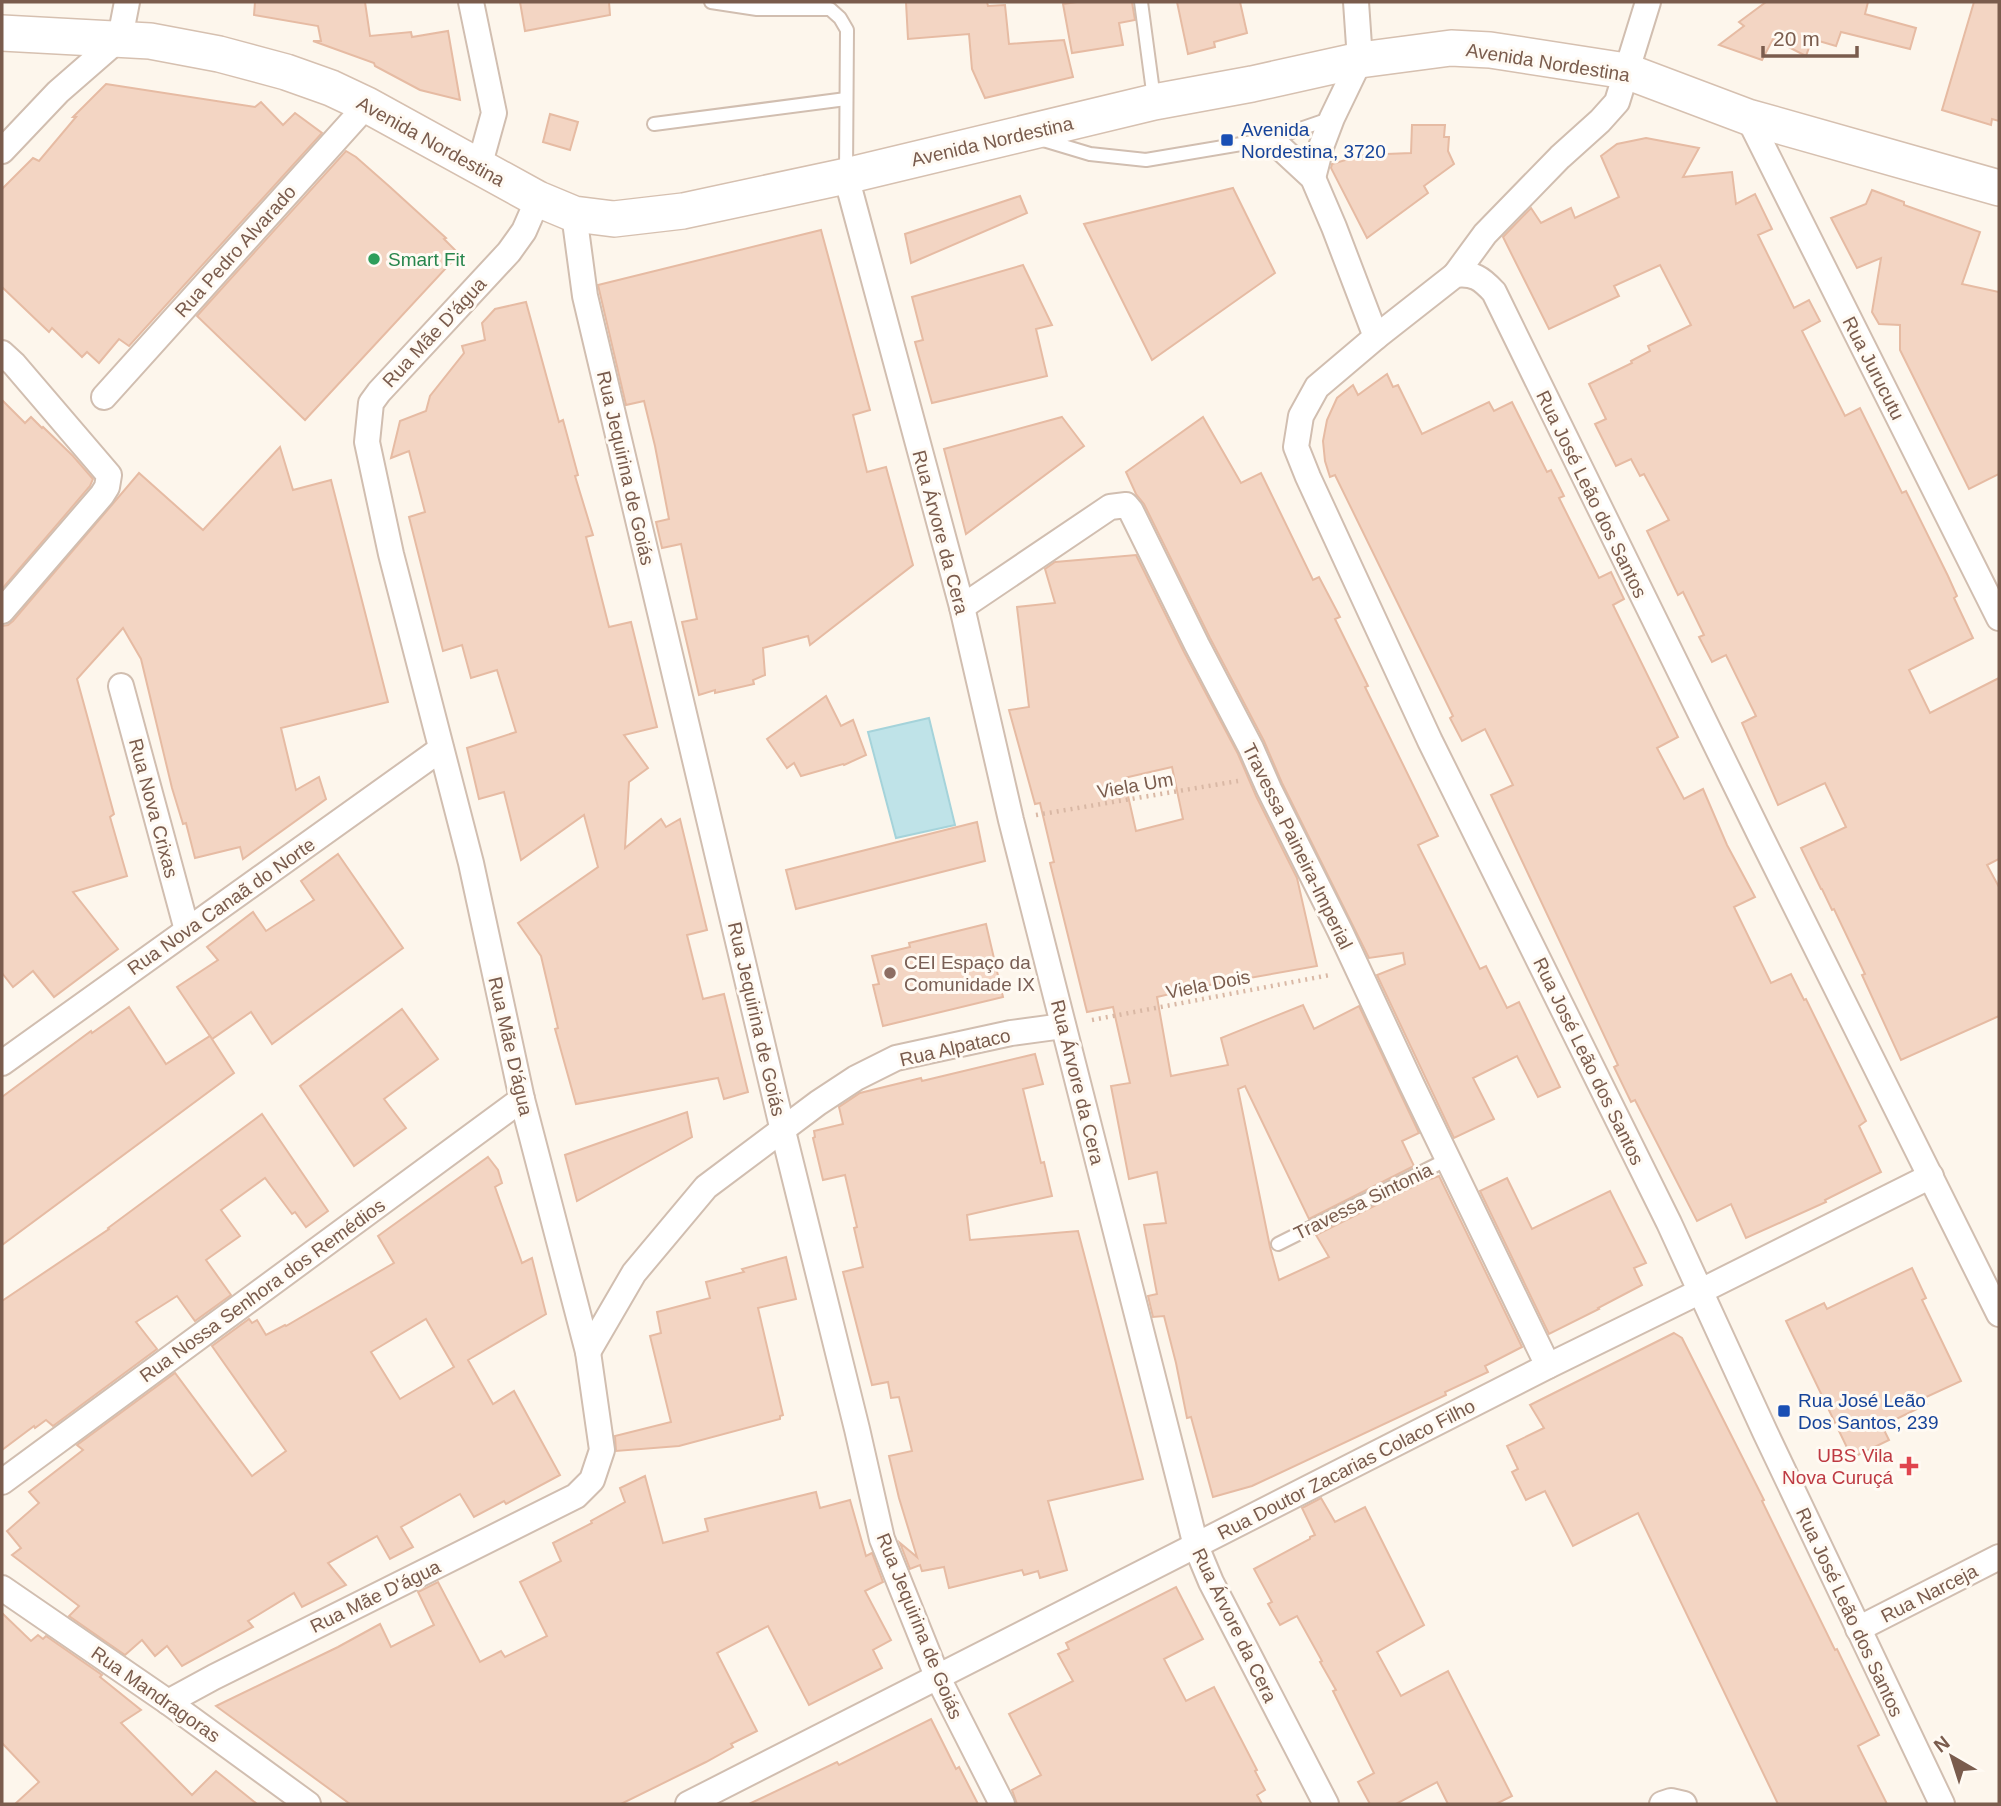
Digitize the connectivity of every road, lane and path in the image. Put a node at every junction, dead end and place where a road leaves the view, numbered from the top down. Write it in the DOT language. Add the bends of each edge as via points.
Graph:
graph roads {
  1 [pos="127,2"];
  2 [pos="471,2"];
  3 [pos="710,2"];
  4 [pos="1141,2"];
  5 [pos="1356,2"];
  6 [pos="1648,2"];
  7 [pos="757,6"];
  8 [pos="2,33"];
  9 [pos="120,38"];
  10 [pos="1360,60"];
  11 [pos="1626,71"];
  12 [pos="846,99"];
  13 [pos="1154,103"];
  14 [pos="367,105"];
  15 [pos="1748,117"];
  16 [pos="1332,118"];
  17 [pos="654,124"];
  18 [pos="1023,134"];
  19 [pos="1271,139"];
  20 [pos="2,151"];
  21 [pos="479,167"];
  22 [pos="846,176"];
  23 [pos="1313,178"];
  24 [pos="1999,188"];
  25 [pos="538,200"];
  26 [pos="574,214"];
  27 [pos="1455,275"];
  28 [pos="1376,337"];
  29 [pos="2,353"];
  30 [pos="104,397"];
  31 [pos="962,607"];
  32 [pos="2,611"];
  33 [pos="1999,618"];
  34 [pos="121,686"];
  35 [pos="441,749"];
  36 [pos="1263,775"];
  37 [pos="1011,820"];
  38 [pos="187,930"];
  39 [pos="1358,969"];
  40 [pos="1063,1026"];
  41 [pos="2,1063"];
  42 [pos="522,1099"];
  43 [pos="783,1131"];
  44 [pos="1448,1159"];
  45 [pos="1931,1176"];
  46 [pos="1278,1244"];
  47 [pos="1701,1291"];
  48 [pos="1999,1314"];
  49 [pos="588,1352"];
  50 [pos="1548,1366"];
  51 [pos="2,1482"];
  52 [pos="1196,1546"];
  53 [pos="1999,1557"];
  54 [pos="2,1588"];
  55 [pos="1858,1629"];
  56 [pos="937,1676"];
  57 [pos="168,1702"];
  58 [pos="308,1804"];
  59 [pos="688,1804"];
  60 [pos="1002,1804"];
  61 [pos="1326,1804"];
  62 [pos="1662,1804"];
  63 [pos="1684,1804"];
  64 [pos="1942,1804"];
  1 -- 9 [label="street"];
  2 -- 21 [label="street" via="494,113"];
  3 -- 7 [label="lane"];
  4 -- 13 [label="lane"];
  5 -- 10 [label="street"];
  6 -- 11 [label="street"];
  7 -- 12 [label="lane" via="830,9 840,18 847,30"];
  8 -- 9 [label="main road, Avenida Nordestina"];
  9 -- 14 [label="main road, Avenida Nordestina" via="219,54 286,72"];
  9 -- 20 [label="street" via="58,92"];
  10 -- 11 [label="main road, Avenida Nordestina" via="1451,48"];
  10 -- 13 [label="main road, Avenida Nordestina"];
  10 -- 16 [label="street"];
  11 -- 15 [label="main road, Avenida Nordestina"];
  11 -- 27 [label="street" via="1617,102 1485,234"];
  12 -- 17 [label="lane"];
  12 -- 22 [label="lane"];
  13 -- 18 [label="main road, Avenida Nordestina"];
  14 -- 21 [label="main road, Avenida Nordestina"];
  14 -- 30 [label="street, Rua Pedro Alvarado"];
  15 -- 24 [label="main road, Avenida Nordestina"];
  15 -- 33 [label="street, Rua Jurucutu"];
  16 -- 19 [label="lane"];
  16 -- 23 [label="street"];
  18 -- 19 [label="lane" via="1090,154 1146,160"];
  18 -- 22 [label="main road, Avenida Nordestina"];
  19 -- 23 [label="street"];
  21 -- 25 [label="main road, Avenida Nordestina"];
  22 -- 26 [label="main road, Avenida Nordestina" via="683,211 614,219"];
  22 -- 31 [label="street, Rua Árvore da Cera"];
  23 -- 28 [label="street"];
  25 -- 26 [label="main road, Avenida Nordestina"];
  25 -- 35 [label="street, Rua Mãe D'água" via="509,252 371,403 367,442 372,467"];
  26 -- 43 [label="street, Rua Jequirina de Goiás" via="585,296"];
  27 -- 28 [label="street, Rua José Leão dos Santos"];
  27 -- 45 [label="street, Rua José Leão dos Santos" via="1468,274 1494,292"];
  28 -- 47 [label="street, Rua José Leão dos Santos" via="1317,387 1301,416 1296,447 1430,741"];
  29 -- 32 [label="street" via="109,475 102,495"];
  31 -- 36 [label="street, Travessa Paineira-Imperial" via="1110,508 1126,505"];
  31 -- 37 [label="street, Rua Árvore da Cera"];
  34 -- 38 [label="street, Rua Nova Crixas"];
  35 -- 38 [label="street, Rua Nova Canaã do Norte"];
  35 -- 42 [label="street, Rua Mãe D'água" via="471,863"];
  36 -- 37 [label="path, Viela Um"];
  36 -- 39 [label="street, Travessa Paineira-Imperial"];
  37 -- 40 [label="street, Rua Árvore da Cera"];
  38 -- 41 [label="street, Rua Nova Canaã do Norte"];
  39 -- 40 [label="path, Viela Dois"];
  39 -- 44 [label="street, Travessa Paineira-Imperial"];
  40 -- 43 [label="street, Rua Alpataco" via="896,1058 856,1078"];
  40 -- 52 [label="street, Rua Árvore da Cera"];
  42 -- 49 [label="street, Rua Mãe D'água"];
  42 -- 51 [label="street, Rua Nossa Senhora dos Remédios"];
  43 -- 49 [label="street, Rua Alpataco" via="706,1187 634,1273"];
  43 -- 56 [label="street, Rua Jequirina de Goiás" via="882,1539"];
  44 -- 46 [label="lane, Travessa Sintonia"];
  44 -- 50 [label="street, Travessa Paineira-Imperial"];
  45 -- 47 [label="street, Rua Doutor Zacarias Colaco Filho"];
  45 -- 48 [label="street, Rua José Leão dos Santos"];
  47 -- 50 [label="street, Rua Doutor Zacarias Colaco Filho"];
  47 -- 55 [label="street, Rua José Leão dos Santos"];
  49 -- 57 [label="street, Rua Mãe D'água" via="602,1450 592,1480 576,1496"];
  50 -- 52 [label="street, Rua Doutor Zacarias Colaco Filho"];
  52 -- 56 [label="street, Rua Doutor Zacarias Colaco Filho"];
  52 -- 61 [label="street, Rua Árvore da Cera"];
  53 -- 55 [label="street, Rua Narceja"];
  54 -- 57 [label="street, Rua Mandragoras"];
  55 -- 64 [label="street, Rua José Leão dos Santos"];
  56 -- 59 [label="street, Rua Doutor Zacarias Colaco Filho"];
  56 -- 60 [label="street, Rua Jequirina de Goiás"];
  57 -- 58 [label="street, Rua Mandragoras"];
  62 -- 63 [label="street"];
}
